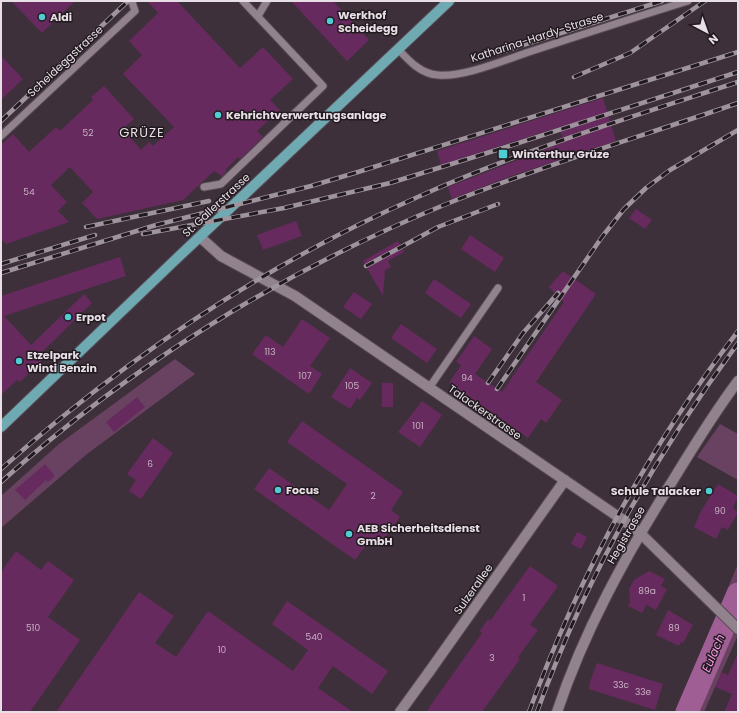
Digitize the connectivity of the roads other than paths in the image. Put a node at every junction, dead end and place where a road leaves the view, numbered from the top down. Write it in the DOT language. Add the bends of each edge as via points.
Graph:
graph roads {
  1 [pos="133,1"];
  2 [pos="243,1"];
  3 [pos="267,1"];
  4 [pos="449,1"];
  5 [pos="688,1"];
  6 [pos="258,16"];
  7 [pos="398,49"];
  8 [pos="1,136"];
  9 [pos="204,187"];
  10 [pos="200,237"];
  11 [pos="498,288"];
  12 [pos="738,381"];
  13 [pos="429,388"];
  14 [pos="1,427"];
  15 [pos="565,480"];
  16 [pos="640,533"];
  17 [pos="736,627"];
  18 [pos="400,712"];
  19 [pos="557,712"];
  1 -- 8 [label="lane, Scheideggstrasse" via="135,11"];
  2 -- 6 [label="lane"];
  3 -- 6 [label="lane"];
  4 -- 7 [label="main road, St. Gallerstrasse"];
  5 -- 7 [label="lane, Katharina-Hardy-Strasse" via="452,75 428,73 415,66"];
  6 -- 9 [label="lane" via="323,86 221,184"];
  7 -- 10 [label="main road, St. Gallerstrasse"];
  10 -- 13 [label="street, Talackerstrasse" via="221,256 295,296"];
  10 -- 14 [label="main road, St. Gallerstrasse"];
  11 -- 13 [label="lane"];
  12 -- 16 [label="street, Hegistrasse" via="700,435"];
  13 -- 15 [label="street, Talackerstrasse"];
  15 -- 16 [label="street, Talackerstrasse"];
  15 -- 18 [label="street, Sulzerallee"];
  16 -- 17 [label="street, Talackerstrasse"];
  16 -- 19 [label="street, Hegistrasse" via="598,611"];
}
